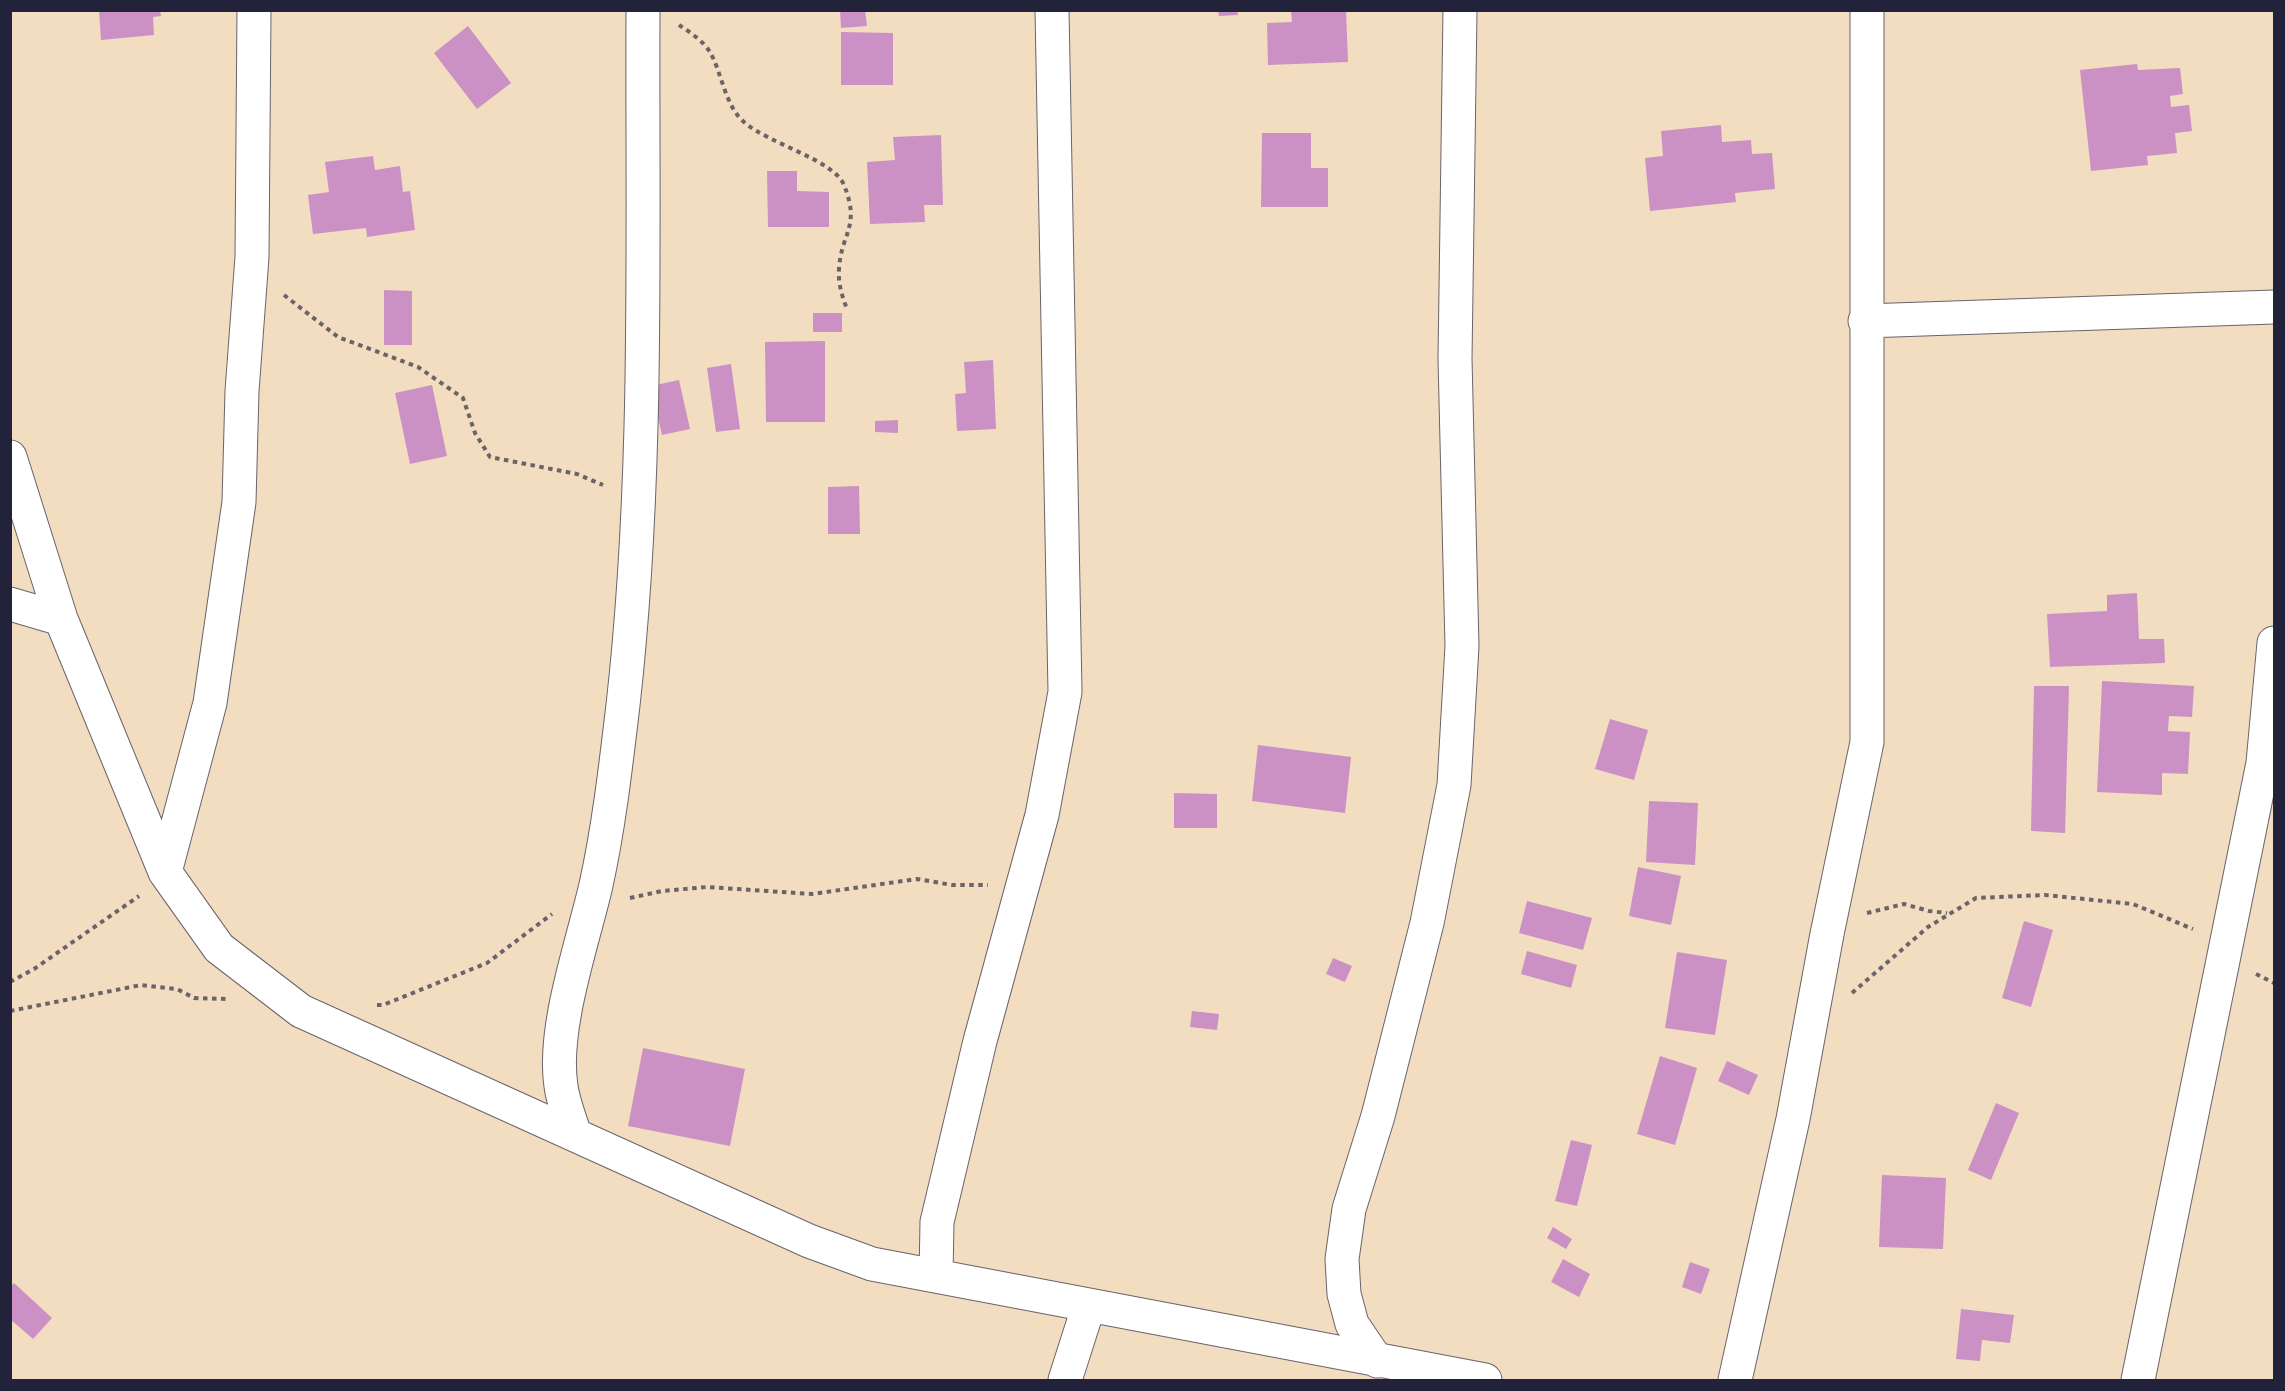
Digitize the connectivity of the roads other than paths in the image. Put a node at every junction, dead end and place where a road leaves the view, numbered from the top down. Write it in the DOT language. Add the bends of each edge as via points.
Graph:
graph roads {
  1 [pos="254,10"];
  2 [pos="1052,10"];
  3 [pos="1460,10"];
  4 [pos="1867,10"];
  5 [pos="657,15"];
  6 [pos="2274,307"];
  7 [pos="1865,321"];
  8 [pos="10,457"];
  9 [pos="10,604"];
  10 [pos="61,619"];
  11 [pos="2274,643"];
  12 [pos="165,872"];
  13 [pos="575,1135"];
  14 [pos="936,1276"];
  15 [pos="1089,1305"];
  16 [pos="1377,1361"];
  17 [pos="1065,1380"];
  18 [pos="1485,1380"];
  19 [pos="1735,1380"];
  20 [pos="2138,1380"];
  1 -- 12 [label="street" via="252,256 239,502 210,703"];
  2 -- 14 [label="street" via="1065,692 1042,815 980,1041 937,1222"];
  3 -- 16 [label="street" via="1455,359 1462,646 1455,774 1426,923 1378,1116 1349,1209 1342,1259 1344,1294 1352,1324"];
  4 -- 7 [label="street"];
  5 -- 13 [label="street" via="638,510 623,703 609,808 560,1044 561,1085"];
  6 -- 7 [label="street"];
  7 -- 19 [label="street" via="1867,742 1814,1019"];
  8 -- 10 [label="street"];
  9 -- 10 [label="street"];
  10 -- 12 [label="street"];
  11 -- 20 [label="street" via="2263,763"];
  12 -- 13 [label="street" via="219,948 301,1011"];
  13 -- 14 [label="street" via="809,1241 872,1264"];
  14 -- 15 [label="street"];
  15 -- 16 [label="street"];
  15 -- 17 [label="street"];
  16 -- 18 [label="street"];
}
